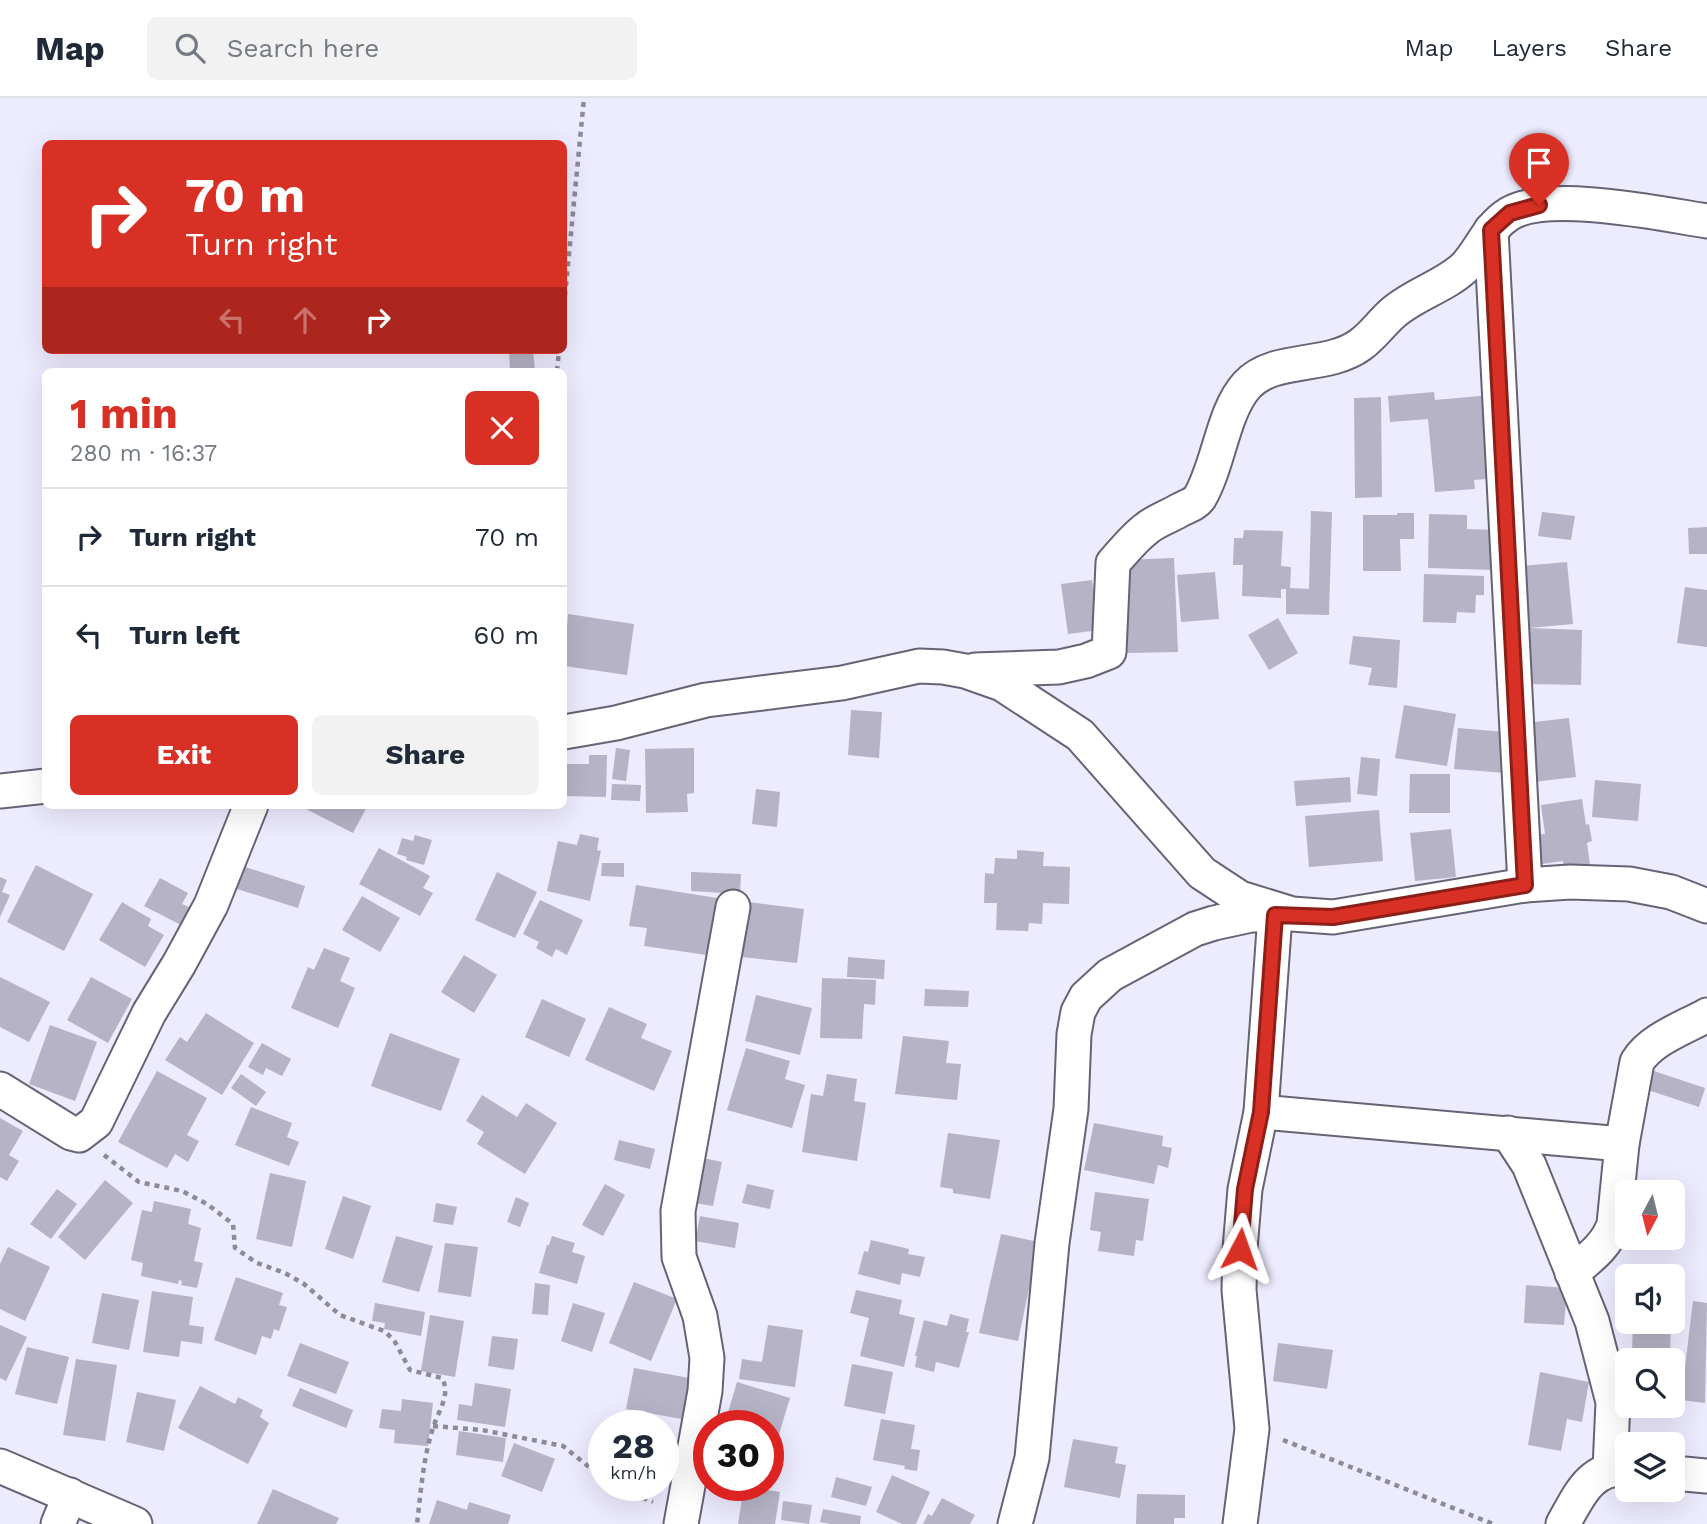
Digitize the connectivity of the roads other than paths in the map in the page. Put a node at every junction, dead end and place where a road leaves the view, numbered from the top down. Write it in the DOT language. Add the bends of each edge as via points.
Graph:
graph roads {
  1 [pos="1707,221"];
  2 [pos="1491,230"];
  3 [pos="965,671"];
  4 [pos="567,731"];
  5 [pos="42,786"];
  6 [pos="0,790"];
  7 [pos="249,809"];
  8 [pos="1525,885"];
  9 [pos="1707,906"];
  10 [pos="733,907"];
  11 [pos="1284,915"];
  12 [pos="1707,1015"];
  13 [pos="0,1089"];
  14 [pos="1261,1112"];
  15 [pos="1508,1133"];
  16 [pos="1622,1144"];
  17 [pos="1572,1273"];
  18 [pos="1616,1432"];
  19 [pos="0,1466"];
  20 [pos="1615,1470"];
  21 [pos="1685,1474"];
  22 [pos="1707,1476"];
  23 [pos="64,1510"];
  24 [pos="135,1524"];
  25 [pos="681,1524"];
  26 [pos="1015,1524"];
  27 [pos="1240,1524"];
  28 [pos="1563,1524"];
  1 -- 2 [label="street" via="1577,205 1539,205 1510,213"];
  2 -- 3 [label="street" via="1459,272 1395,312 1359,346 1338,357 1278,368 1248,383 1231,412 1198,500 1145,529 1113,563 1109,652 1059,667"];
  2 -- 8 [label="street"];
  3 -- 4 [label="street" via="919,666 842,683 706,700"];
  3 -- 11 [label="street" via="1002,684 1080,735 1202,873 1240,898"];
  5 -- 6 [label="street"];
  7 -- 13 [label="street" via="211,905 149,1013 96,1122 79,1135"];
  8 -- 9 [label="street" via="1629,884 1671,892"];
  8 -- 11 [label="street" via="1333,917"];
  10 -- 25 [label="street" via="678,1211 679,1257 699,1316 706,1358 705,1391"];
  11 -- 14 [label="street"];
  11 -- 26 [label="street" via="1251,915 1195,929 1110,975 1086,997 1078,1012 1032,1458"];
  12 -- 16 [label="street" via="1637,1062"];
  14 -- 15 [label="street"];
  14 -- 27 [label="street" via="1245,1189 1240,1249 1239,1290 1252,1429"];
  15 -- 16 [label="street"];
  15 -- 17 [label="street" via="1529,1165"];
  16 -- 17 [label="street" via="1611,1234"];
  17 -- 18 [label="street" via="1592,1321 1613,1402"];
  19 -- 23 [label="street"];
  20 -- 28 [label="street" via="1592,1479"];
  21 -- 22 [label="street"];
  23 -- 24 [label="street"];
}
